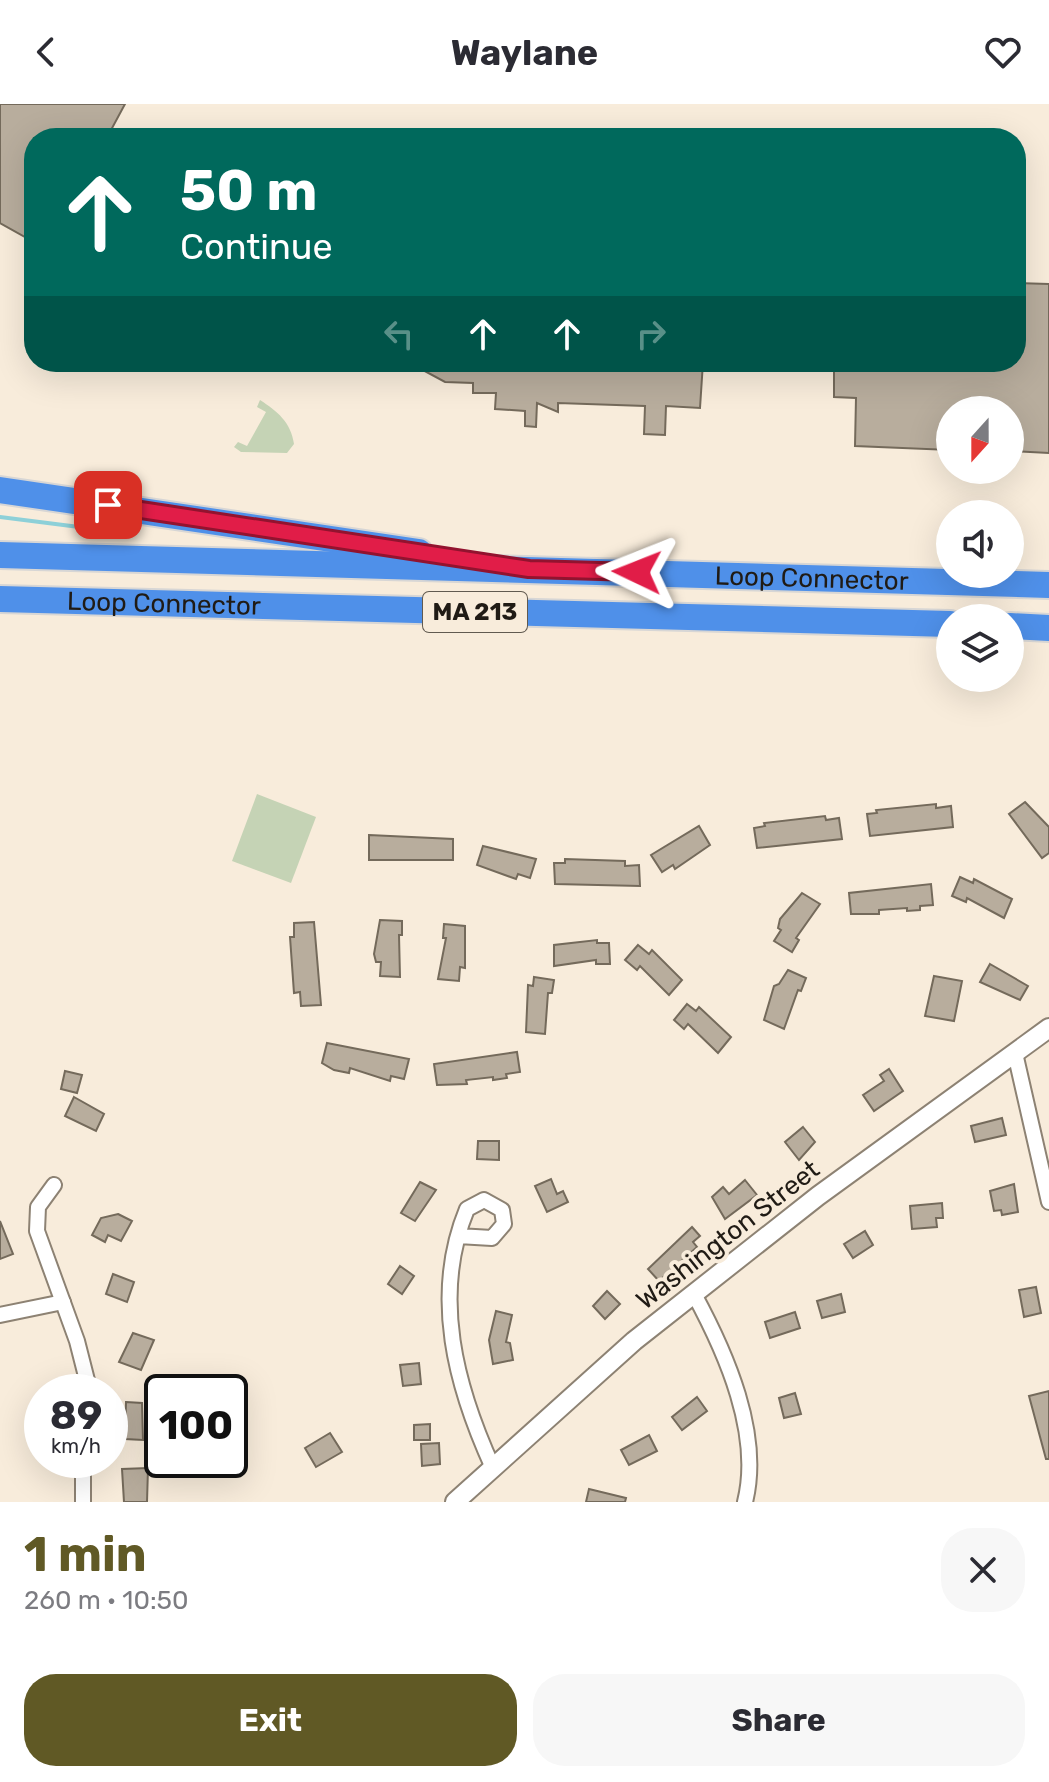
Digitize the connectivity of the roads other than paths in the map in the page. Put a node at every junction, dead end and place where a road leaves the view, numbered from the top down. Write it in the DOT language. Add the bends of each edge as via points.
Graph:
graph roads {
  1 [pos="0,490"];
  2 [pos="0,555"];
  3 [pos="529,569"];
  4 [pos="1049,585"];
  5 [pos="0,599"];
  6 [pos="936,624"];
  7 [pos="1024,627"];
  8 [pos="1049,628"];
  9 [pos="1049,1028"];
  10 [pos="1015,1053"];
  11 [pos="54,1185"];
  12 [pos="1049,1202"];
  13 [pos="458,1236"];
  14 [pos="694,1294"];
  15 [pos="63,1302"];
  16 [pos="0,1315"];
  17 [pos="85,1374"];
  18 [pos="493,1468"];
  19 [pos="83,1478"];
  20 [pos="83,1502"];
  21 [pos="455,1502"];
  22 [pos="745,1502"];
  1 -- 3 [label="highway"];
  2 -- 3 [label="highway, Loop Connector / MA 213"];
  3 -- 4 [label="highway, Loop Connector / MA 213"];
  5 -- 6 [label="highway, Loop Connector / MA 213"];
  7 -- 8 [label="highway"];
  9 -- 10 [label="street, Washington Street"];
  10 -- 12 [label="street"];
  10 -- 14 [label="street, Washington Street"];
  11 -- 15 [label="street" via="38,1207 37,1231"];
  13 -- 18 [label="street" via="449,1291 450,1331 468,1408"];
  14 -- 18 [label="street, Washington Street"];
  14 -- 22 [label="street" via="723,1352 741,1415 749,1455"];
  15 -- 16 [label="street"];
  15 -- 17 [label="street"];
  18 -- 21 [label="street, Washington Street"];
  19 -- 20 [label="street"];
}
